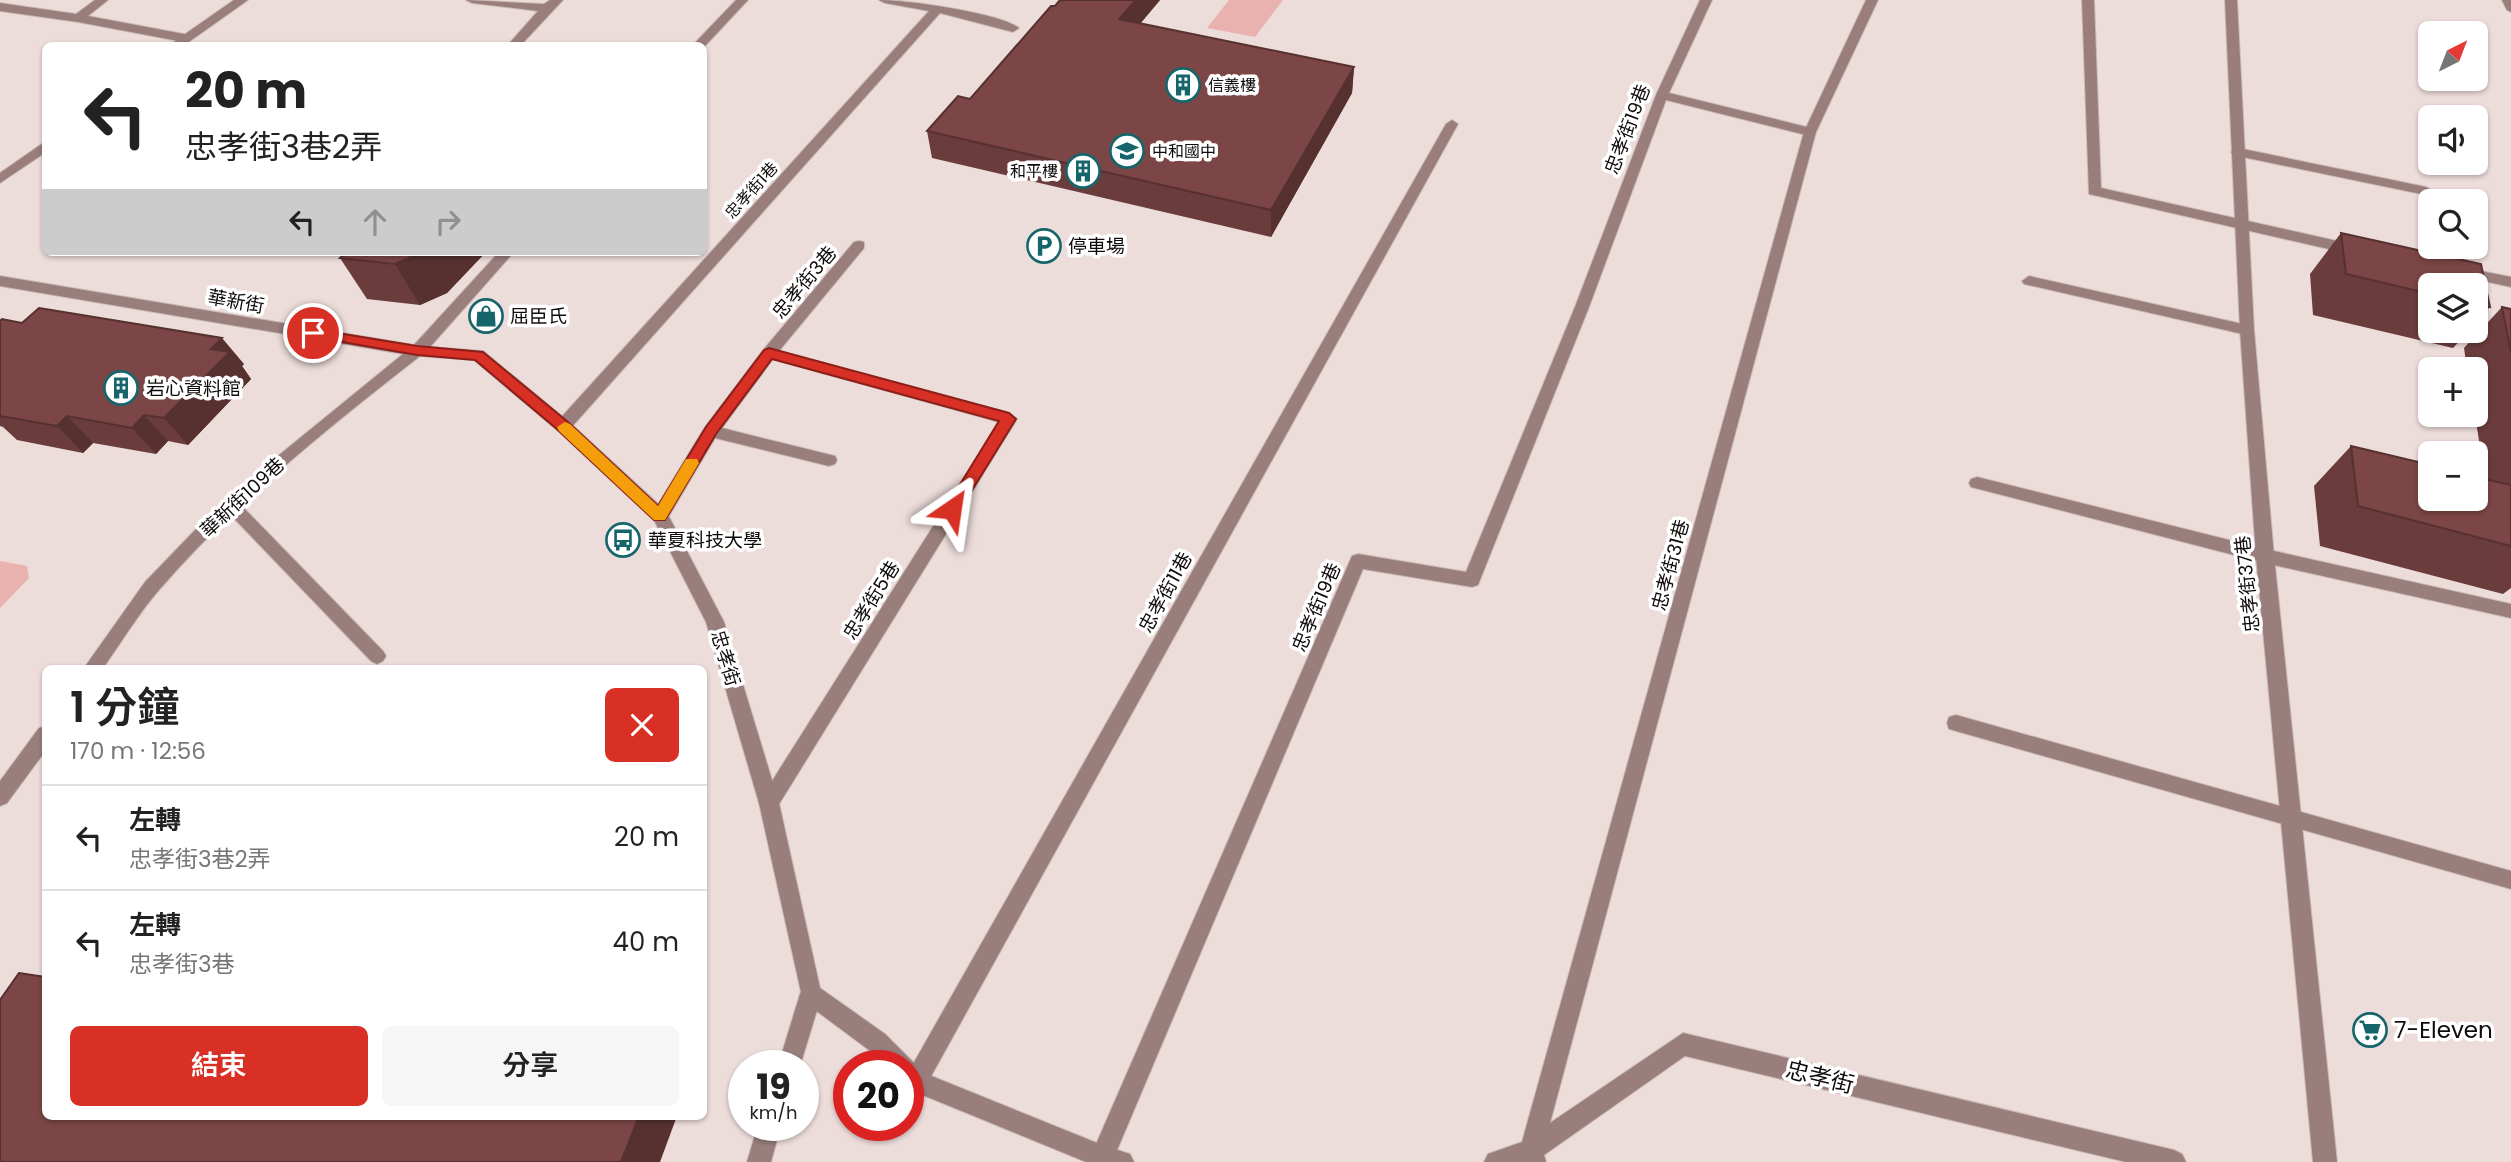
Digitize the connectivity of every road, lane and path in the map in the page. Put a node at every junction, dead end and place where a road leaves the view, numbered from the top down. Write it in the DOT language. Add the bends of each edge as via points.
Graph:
graph roads {
  1 [pos="102,0"];
  2 [pos="242,0"];
  3 [pos="472,0"];
  4 [pos="742,0"];
  5 [pos="886,0"];
  6 [pos="973,0"];
  7 [pos="1706,0"];
  8 [pos="1872,0"];
  9 [pos="2088,0"];
  10 [pos="2231,0"];
  11 [pos="2508,0"];
  12 [pos="552,4"];
  13 [pos="0,7"];
  14 [pos="2511,8"];
  15 [pos="937,9"];
  16 [pos="959,15"];
  17 [pos="78,18"];
  18 [pos="1013,29"];
  19 [pos="179,42"];
  20 [pos="517,42"];
  21 [pos="702,42"];
  22 [pos="1662,95"];
  23 [pos="1452,124"];
  24 [pos="1810,132"];
  25 [pos="42,148"];
  26 [pos="2238,152"];
  27 [pos="0,179"];
  28 [pos="2418,189"];
  29 [pos="2242,226"];
  30 [pos="859,245"];
  31 [pos="2376,254"];
  32 [pos="503,256"];
  33 [pos="2444,268"];
  34 [pos="0,281"];
  35 [pos="2029,281"];
  36 [pos="2511,282"];
  37 [pos="2247,330"];
  38 [pos="417,351"];
  39 [pos="769,353"];
  40 [pos="563,426"];
  41 [pos="711,431"];
  42 [pos="829,460"];
  43 [pos="1977,484"];
  44 [pos="230,504"];
  45 [pos="660,516"];
  46 [pos="2265,556"];
  47 [pos="2511,611"];
  48 [pos="377,656"];
  49 [pos="95,665"];
  50 [pos="1956,723"];
  51 [pos="42,739"];
  52 [pos="0,797"];
  53 [pos="769,803"];
  54 [pos="2292,817"];
  55 [pos="2511,880"];
  56 [pos="811,994"];
  57 [pos="794,1050"];
  58 [pos="885,1050"];
  59 [pos="921,1050"];
  60 [pos="924,1080"];
  61 [pos="765,1141"];
  62 [pos="1532,1156"];
  63 [pos="1112,1160"];
  64 [pos="759,1162"];
  65 [pos="1496,1162"];
  66 [pos="2174,1162"];
  67 [pos="2325,1162"];
  1 -- 17 [label="street"];
  2 -- 19 [label="street"];
  3 -- 12 [label="street"];
  4 -- 21 [label="street"];
  5 -- 15 [label="street"];
  6 -- 16 [label="street"];
  7 -- 22 [label="street, 忠孝街19巷"];
  8 -- 24 [label="street, 忠孝街31巷"];
  9 -- 29 [label="street" via="2094,191"];
  10 -- 26 [label="street, 忠孝街37巷"];
  11 -- 14 [label="street"];
  12 -- 20 [label="street"];
  13 -- 17 [label="street"];
  15 -- 16 [label="street"];
  15 -- 40 [label="street, 忠孝街1巷"];
  16 -- 18 [label="street"];
  17 -- 19 [label="street"];
  22 -- 24 [label="street"];
  22 -- 63 [label="street, 忠孝街19巷" via="1472,580 1358,561"];
  23 -- 59 [label="street, 忠孝街11巷"];
  24 -- 62 [label="street, 忠孝街31巷"];
  25 -- 27 [label="street"];
  26 -- 28 [label="street"];
  26 -- 29 [label="street, 忠孝街37巷"];
  29 -- 31 [label="street"];
  29 -- 37 [label="street, 忠孝街37巷"];
  30 -- 39 [label="street, 忠孝街3巷"];
  32 -- 38 [label="street"];
  33 -- 36 [label="street"];
  34 -- 38 [label="street, 華新街"];
  35 -- 37 [label="street"];
  37 -- 46 [label="street, 忠孝街37巷"];
  38 -- 40 [label="street, 忠孝街" via="478,355"];
  38 -- 44 [label="street, 華新街109巷"];
  39 -- 41 [label="street, 忠孝街3巷"];
  39 -- 53 [label="street, 忠孝街5巷" via="1009,419"];
  40 -- 45 [label="street, 忠孝街"];
  41 -- 42 [label="street"];
  41 -- 45 [label="street, 忠孝街3巷"];
  43 -- 46 [label="street"];
  44 -- 48 [label="street"];
  44 -- 49 [label="street, 華新街109巷" via="151,587"];
  45 -- 53 [label="street, 忠孝街" via="715,622"];
  46 -- 47 [label="street"];
  46 -- 54 [label="street, 忠孝街37巷"];
  50 -- 54 [label="street"];
  51 -- 52 [label="street"];
  53 -- 56 [label="street, 忠孝街"];
  54 -- 55 [label="street"];
  54 -- 67 [label="street, 忠孝街37巷"];
  56 -- 57 [label="street"];
  56 -- 58 [label="street"];
  60 -- 63 [label="street"];
  61 -- 64 [label="street"];
  62 -- 65 [label="street, 忠孝街"];
  62 -- 66 [label="street, 忠孝街" via="1683,1044"];
}
